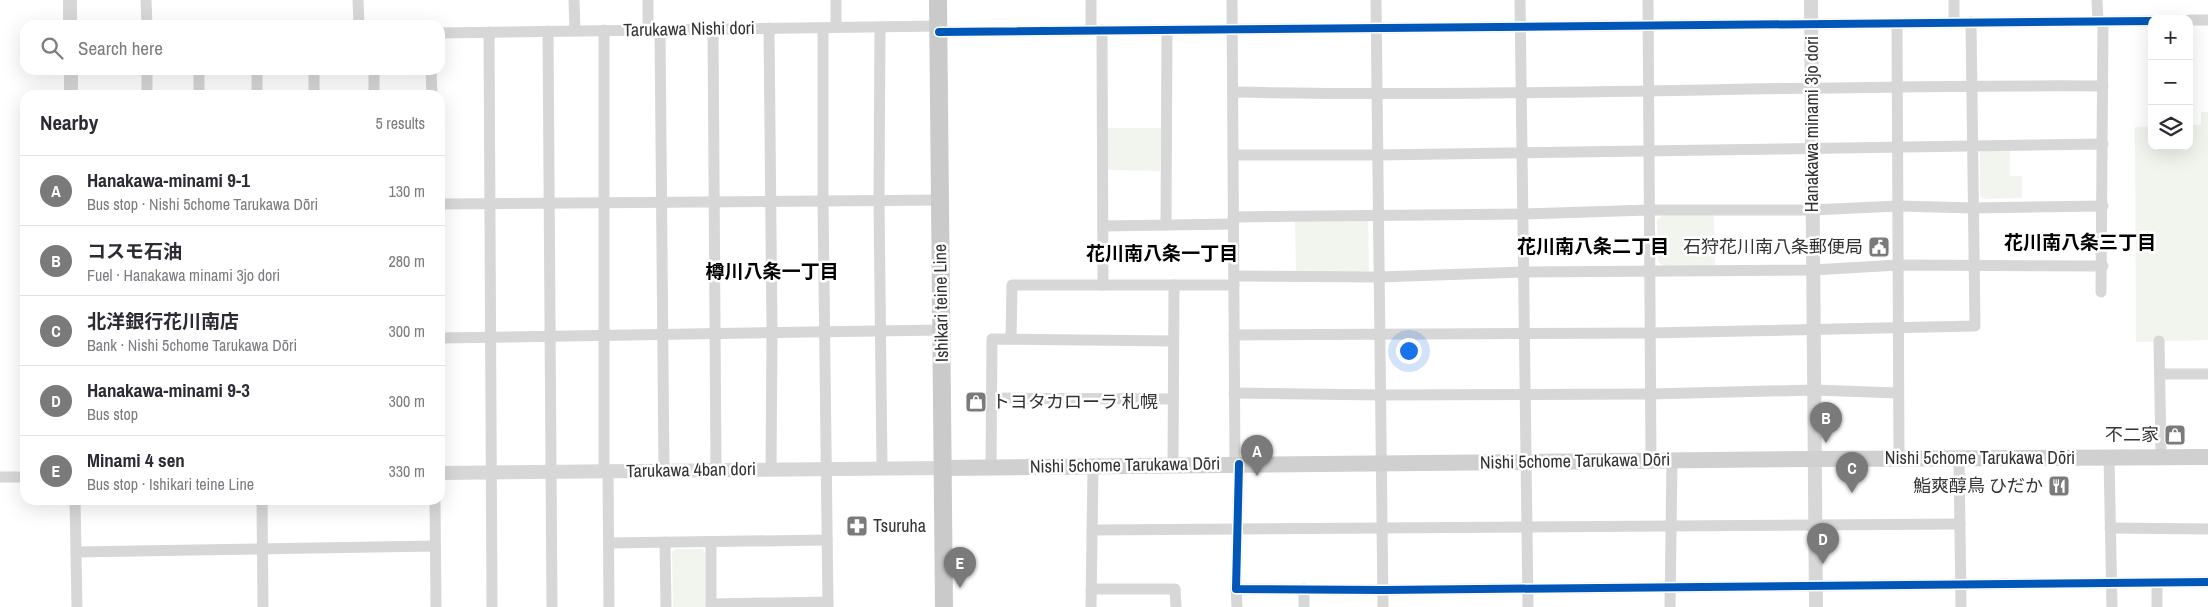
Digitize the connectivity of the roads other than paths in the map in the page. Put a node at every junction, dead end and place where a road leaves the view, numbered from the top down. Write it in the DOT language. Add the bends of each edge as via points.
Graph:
graph roads {
  1 [pos="70,0"];
  2 [pos="146,0"];
  3 [pos="358,0"];
  4 [pos="574,0"];
  5 [pos="648,0"];
  6 [pos="836,0"];
  7 [pos="938,0"];
  8 [pos="1091,0"];
  9 [pos="1232,0"];
  10 [pos="1376,0"];
  11 [pos="1520,0"];
  12 [pos="1648,0"];
  13 [pos="1811,0"];
  14 [pos="1954,0"];
  15 [pos="2098,0"];
  16 [pos="70,20"];
  17 [pos="147,20"];
  18 [pos="358,20"];
  19 [pos="2193,20"];
  20 [pos="2208,20"];
  21 [pos="2100,21"];
  22 [pos="2148,21"];
  23 [pos="1954,22"];
  24 [pos="1970,22"];
  25 [pos="1897,23"];
  26 [pos="1811,24"];
  27 [pos="1648,25"];
  28 [pos="1520,26"];
  29 [pos="836,27"];
  30 [pos="880,27"];
  31 [pos="769,28"];
  32 [pos="823,28"];
  33 [pos="1376,28"];
  34 [pos="713,29"];
  35 [pos="939,29"];
  36 [pos="1232,29"];
  37 [pos="604,30"];
  38 [pos="654,30"];
  39 [pos="1096,30"];
  40 [pos="1167,30"];
  41 [pos="548,31"];
  42 [pos="575,31"];
  43 [pos="489,32"];
  44 [pos="445,33"];
  45 [pos="70,75"];
  46 [pos="147,75"];
  47 [pos="199,75"];
  48 [pos="257,75"];
  49 [pos="314,75"];
  50 [pos="374,75"];
  51 [pos="431,75"];
  52 [pos="1971,85"];
  53 [pos="1897,86"];
  54 [pos="2103,86"];
  55 [pos="1812,89"];
  56 [pos="71,90"];
  57 [pos="147,90"];
  58 [pos="199,90"];
  59 [pos="257,90"];
  60 [pos="314,90"];
  61 [pos="374,90"];
  62 [pos="432,90"];
  63 [pos="1649,90"];
  64 [pos="1233,92"];
  65 [pos="1521,92"];
  66 [pos="1377,95"];
  67 [pos="2103,144"];
  68 [pos="1972,145"];
  69 [pos="1898,146"];
  70 [pos="1812,149"];
  71 [pos="1522,151"];
  72 [pos="1649,151"];
  73 [pos="1233,155"];
  74 [pos="1377,155"];
  75 [pos="879,200"];
  76 [pos="940,200"];
  77 [pos="823,201"];
  78 [pos="714,202"];
  79 [pos="769,202"];
  80 [pos="605,203"];
  81 [pos="660,203"];
  82 [pos="445,204"];
  83 [pos="488,204"];
  84 [pos="549,204"];
  85 [pos="1898,206"];
  86 [pos="2103,206"];
  87 [pos="1972,208"];
  88 [pos="1649,210"];
  89 [pos="1812,210"];
  90 [pos="1378,214"];
  91 [pos="1523,214"];
  92 [pos="1233,221"];
  93 [pos="1166,225"];
  94 [pos="1103,226"];
  95 [pos="1898,265"];
  96 [pos="1973,266"];
  97 [pos="2103,266"];
  98 [pos="1813,270"];
  99 [pos="1650,271"];
  100 [pos="1524,272"];
  101 [pos="1378,277"];
  102 [pos="1234,281"];
  103 [pos="1104,285"];
  104 [pos="1174,285"];
  105 [pos="2102,292"];
  106 [pos="1898,327"];
  107 [pos="941,330"];
  108 [pos="880,331"];
  109 [pos="1813,331"];
  110 [pos="772,332"];
  111 [pos="826,332"];
  112 [pos="1524,332"];
  113 [pos="715,333"];
  114 [pos="1650,333"];
  115 [pos="662,334"];
  116 [pos="605,335"];
  117 [pos="1234,335"];
  118 [pos="551,336"];
  119 [pos="1380,336"];
  120 [pos="491,337"];
  121 [pos="445,338"];
  122 [pos="1011,339"];
  123 [pos="1173,341"];
  124 [pos="2159,341"];
  125 [pos="2160,374"];
  126 [pos="2208,374"];
  127 [pos="1814,390"];
  128 [pos="1234,393"];
  129 [pos="1898,393"];
  130 [pos="1525,394"];
  131 [pos="1650,394"];
  132 [pos="1380,395"];
  133 [pos="992,398"];
  134 [pos="1173,399"];
  135 [pos="2109,457"];
  136 [pos="2161,457"];
  137 [pos="2208,457"];
  138 [pos="1899,458"];
  139 [pos="1960,458"];
  140 [pos="1814,459"];
  141 [pos="1651,460"];
  142 [pos="1672,460"];
  143 [pos="1526,462"];
  144 [pos="1381,463"];
  145 [pos="1173,464"];
  146 [pos="1237,464"];
  147 [pos="1093,466"];
  148 [pos="990,467"];
  149 [pos="882,468"];
  150 [pos="943,468"];
  151 [pos="827,469"];
  152 [pos="716,470"];
  153 [pos="771,470"];
  154 [pos="606,471"];
  155 [pos="664,471"];
  156 [pos="551,472"];
  157 [pos="445,473"];
  158 [pos="490,473"];
  159 [pos="0,477"];
  160 [pos="20,477"];
  161 [pos="75,505"];
  162 [pos="262,505"];
  163 [pos="435,505"];
  164 [pos="1960,524"];
  165 [pos="1672,526"];
  166 [pos="1815,526"];
  167 [pos="1526,527"];
  168 [pos="1237,528"];
  169 [pos="1382,528"];
  170 [pos="2110,528"];
  171 [pos="2208,529"];
  172 [pos="1092,530"];
  173 [pos="827,540"];
  174 [pos="665,542"];
  175 [pos="711,542"];
  176 [pos="609,543"];
  177 [pos="436,546"];
  178 [pos="263,547"];
  179 [pos="76,552"];
  180 [pos="2208,582"];
  181 [pos="2157,583"];
  182 [pos="1961,584"];
  183 [pos="2111,584"];
  184 [pos="1815,587"];
  185 [pos="1236,588"];
  186 [pos="1670,588"];
  187 [pos="1091,589"];
  188 [pos="1304,589"];
  189 [pos="1528,589"];
  190 [pos="1383,590"];
  191 [pos="828,604"];
  192 [pos="711,605"];
  193 [pos="77,607"];
  194 [pos="263,607"];
  195 [pos="436,607"];
  196 [pos="492,607"];
  197 [pos="552,607"];
  198 [pos="609,607"];
  199 [pos="666,607"];
  200 [pos="944,607"];
  201 [pos="1091,607"];
  202 [pos="1176,607"];
  203 [pos="1237,607"];
  204 [pos="1304,607"];
  205 [pos="1383,607"];
  206 [pos="1528,607"];
  207 [pos="1670,607"];
  208 [pos="1816,607"];
  209 [pos="1961,607"];
  210 [pos="2112,607"];
  211 [pos="2157,607"];
  1 -- 16 [label="street"];
  2 -- 17 [label="street"];
  3 -- 18 [label="street"];
  4 -- 42 [label="street"];
  5 -- 38 [label="street"];
  6 -- 29 [label="street"];
  7 -- 35 [label="main road, Ishikari teine Line"];
  8 -- 39 [label="street"];
  9 -- 36 [label="street"];
  10 -- 33 [label="street"];
  11 -- 28 [label="street"];
  12 -- 27 [label="street"];
  13 -- 26 [label="street, Hanakawa minami 3jo dori"];
  14 -- 23 [label="street"];
  15 -- 21 [label="street"];
  19 -- 20 [label="street"];
  21 -- 22 [label="street, Tarukawa Nishi dori"];
  21 -- 24 [label="street, Tarukawa Nishi dori"];
  21 -- 54 [label="street"];
  23 -- 24 [label="street, Tarukawa Nishi dori"];
  23 -- 25 [label="street, Tarukawa Nishi dori"];
  24 -- 52 [label="street"];
  25 -- 26 [label="street, Tarukawa Nishi dori"];
  25 -- 53 [label="street"];
  26 -- 27 [label="street, Tarukawa Nishi dori"];
  26 -- 55 [label="street, Hanakawa minami 3jo dori"];
  27 -- 28 [label="street, Tarukawa Nishi dori"];
  27 -- 63 [label="street"];
  28 -- 33 [label="street, Tarukawa Nishi dori"];
  28 -- 65 [label="street"];
  29 -- 30 [label="street, Tarukawa Nishi dori"];
  29 -- 32 [label="street, Tarukawa Nishi dori"];
  30 -- 35 [label="street, Tarukawa Nishi dori"];
  30 -- 75 [label="street"];
  31 -- 32 [label="street, Tarukawa Nishi dori"];
  31 -- 34 [label="street, Tarukawa Nishi dori"];
  31 -- 79 [label="street"];
  32 -- 77 [label="street"];
  33 -- 36 [label="street, Tarukawa Nishi dori"];
  33 -- 66 [label="street"];
  34 -- 38 [label="street, Tarukawa Nishi dori"];
  34 -- 78 [label="street"];
  35 -- 39 [label="street, Tarukawa Nishi dori"];
  35 -- 76 [label="main road, Ishikari teine Line"];
  36 -- 40 [label="street, Tarukawa Nishi dori"];
  36 -- 64 [label="street"];
  37 -- 38 [label="street, Tarukawa Nishi dori"];
  37 -- 42 [label="street, Tarukawa Nishi dori"];
  37 -- 80 [label="street"];
  38 -- 81 [label="street"];
  39 -- 40 [label="street, Tarukawa Nishi dori"];
  39 -- 94 [label="street"];
  40 -- 93 [label="street"];
  41 -- 42 [label="street, Tarukawa Nishi dori"];
  41 -- 43 [label="street, Tarukawa Nishi dori"];
  41 -- 84 [label="street"];
  43 -- 44 [label="street, Tarukawa Nishi dori"];
  43 -- 83 [label="street"];
  45 -- 56 [label="street"];
  46 -- 57 [label="street"];
  47 -- 58 [label="street"];
  48 -- 59 [label="street"];
  49 -- 60 [label="street"];
  50 -- 61 [label="street"];
  51 -- 62 [label="street"];
  52 -- 53 [label="street"];
  52 -- 54 [label="street"];
  52 -- 68 [label="street"];
  53 -- 55 [label="street"];
  53 -- 69 [label="street"];
  54 -- 67 [label="street"];
  55 -- 63 [label="street"];
  55 -- 70 [label="street, Hanakawa minami 3jo dori"];
  63 -- 65 [label="street"];
  63 -- 72 [label="street"];
  64 -- 66 [label="street"];
  64 -- 73 [label="street"];
  65 -- 66 [label="street"];
  65 -- 71 [label="street"];
  66 -- 74 [label="street"];
  67 -- 68 [label="street"];
  67 -- 86 [label="street"];
  68 -- 69 [label="street"];
  68 -- 87 [label="street"];
  69 -- 70 [label="street"];
  69 -- 85 [label="street"];
  70 -- 72 [label="street"];
  70 -- 89 [label="street, Hanakawa minami 3jo dori"];
  71 -- 72 [label="street"];
  71 -- 74 [label="street"];
  71 -- 91 [label="street"];
  72 -- 88 [label="street"];
  73 -- 74 [label="street"];
  73 -- 92 [label="street"];
  74 -- 90 [label="street"];
  75 -- 76 [label="street"];
  75 -- 77 [label="street"];
  75 -- 108 [label="street"];
  76 -- 107 [label="main road, Ishikari teine Line"];
  77 -- 79 [label="street"];
  77 -- 111 [label="street"];
  78 -- 79 [label="street"];
  78 -- 81 [label="street"];
  78 -- 113 [label="street"];
  79 -- 110 [label="street"];
  80 -- 81 [label="street"];
  80 -- 84 [label="street"];
  80 -- 116 [label="street"];
  81 -- 115 [label="street"];
  82 -- 83 [label="street"];
  83 -- 84 [label="street"];
  83 -- 120 [label="street"];
  84 -- 118 [label="street"];
  85 -- 87 [label="street"];
  85 -- 89 [label="street"];
  85 -- 95 [label="street"];
  86 -- 87 [label="street"];
  86 -- 97 [label="street"];
  87 -- 96 [label="street"];
  88 -- 89 [label="street"];
  88 -- 91 [label="street"];
  88 -- 99 [label="street"];
  89 -- 98 [label="street, Hanakawa minami 3jo dori"];
  90 -- 91 [label="street"];
  90 -- 92 [label="street"];
  90 -- 101 [label="street"];
  91 -- 100 [label="street"];
  92 -- 93 [label="street"];
  92 -- 102 [label="street"];
  93 -- 94 [label="street"];
  94 -- 103 [label="street"];
  95 -- 96 [label="street"];
  95 -- 98 [label="street"];
  95 -- 106 [label="street"];
  96 -- 97 [label="street"];
  96 -- 106 [label="street" via="1975,326"];
  97 -- 105 [label="street"];
  98 -- 99 [label="street"];
  98 -- 109 [label="street, Hanakawa minami 3jo dori"];
  99 -- 100 [label="street"];
  99 -- 114 [label="street"];
  100 -- 101 [label="street"];
  100 -- 112 [label="street"];
  101 -- 102 [label="street"];
  101 -- 119 [label="street"];
  102 -- 104 [label="street"];
  102 -- 117 [label="street"];
  103 -- 104 [label="street"];
  103 -- 122 [label="street" via="1012,285"];
  104 -- 123 [label="street"];
  106 -- 109 [label="street"];
  106 -- 129 [label="street"];
  107 -- 108 [label="street"];
  107 -- 150 [label="main road, Ishikari teine Line"];
  108 -- 111 [label="street"];
  108 -- 149 [label="street"];
  109 -- 114 [label="street"];
  109 -- 127 [label="street, Hanakawa minami 3jo dori"];
  110 -- 111 [label="street"];
  110 -- 113 [label="street"];
  110 -- 153 [label="street"];
  111 -- 151 [label="street"];
  112 -- 114 [label="street"];
  112 -- 119 [label="street"];
  112 -- 130 [label="street"];
  113 -- 115 [label="street"];
  113 -- 152 [label="street"];
  114 -- 131 [label="street"];
  115 -- 116 [label="street"];
  115 -- 155 [label="street"];
  116 -- 118 [label="street"];
  116 -- 154 [label="street"];
  117 -- 119 [label="street"];
  117 -- 128 [label="street"];
  118 -- 120 [label="street"];
  118 -- 156 [label="street"];
  119 -- 132 [label="street"];
  120 -- 121 [label="street"];
  120 -- 158 [label="street"];
  122 -- 123 [label="street"];
  122 -- 133 [label="street" via="992,339"];
  123 -- 134 [label="street"];
  124 -- 125 [label="street"];
  125 -- 126 [label="street"];
  125 -- 136 [label="street"];
  127 -- 129 [label="street"];
  127 -- 131 [label="street"];
  127 -- 140 [label="street, Hanakawa minami 3jo dori"];
  128 -- 132 [label="street"];
  128 -- 146 [label="street"];
  129 -- 138 [label="street"];
  130 -- 131 [label="street"];
  130 -- 132 [label="street"];
  130 -- 143 [label="street"];
  131 -- 141 [label="street"];
  132 -- 144 [label="street"];
  133 -- 134 [label="street"];
  133 -- 148 [label="street"];
  134 -- 145 [label="street"];
  135 -- 136 [label="main road, Nishi 5chome Tarukawa Dōri"];
  135 -- 139 [label="main road, Nishi 5chome Tarukawa Dōri"];
  135 -- 170 [label="street"];
  136 -- 137 [label="main road, Nishi 5chome Tarukawa Dōri"];
  138 -- 139 [label="main road, Nishi 5chome Tarukawa Dōri"];
  138 -- 140 [label="main road, Nishi 5chome Tarukawa Dōri"];
  139 -- 164 [label="street"];
  140 -- 142 [label="main road, Nishi 5chome Tarukawa Dōri"];
  140 -- 166 [label="street, Hanakawa minami 3jo dori"];
  141 -- 142 [label="main road, Nishi 5chome Tarukawa Dōri"];
  141 -- 143 [label="main road, Nishi 5chome Tarukawa Dōri"];
  142 -- 165 [label="street"];
  143 -- 144 [label="main road, Nishi 5chome Tarukawa Dōri"];
  143 -- 167 [label="street"];
  144 -- 146 [label="main road, Nishi 5chome Tarukawa Dōri"];
  144 -- 169 [label="street"];
  145 -- 146 [label="main road, Nishi 5chome Tarukawa Dōri"];
  145 -- 147 [label="main road, Nishi 5chome Tarukawa Dōri"];
  146 -- 168 [label="street"];
  147 -- 148 [label="main road, Nishi 5chome Tarukawa Dōri"];
  147 -- 172 [label="street"];
  148 -- 150 [label="main road, Nishi 5chome Tarukawa Dōri"];
  149 -- 150 [label="street, Tarukawa 4ban dori"];
  149 -- 151 [label="street, Tarukawa 4ban dori"];
  150 -- 200 [label="main road, Ishikari teine Line"];
  151 -- 153 [label="street, Tarukawa 4ban dori"];
  151 -- 173 [label="street"];
  152 -- 153 [label="street, Tarukawa 4ban dori"];
  152 -- 155 [label="street, Tarukawa 4ban dori"];
  154 -- 155 [label="street, Tarukawa 4ban dori"];
  154 -- 156 [label="street, Tarukawa 4ban dori"];
  154 -- 176 [label="street"];
  156 -- 158 [label="street, Tarukawa 4ban dori"];
  156 -- 197 [label="street"];
  157 -- 158 [label="street, Tarukawa 4ban dori"];
  158 -- 196 [label="street"];
  159 -- 160 [label="street"];
  161 -- 179 [label="street"];
  162 -- 178 [label="street"];
  163 -- 177 [label="street"];
  164 -- 166 [label="street"];
  164 -- 182 [label="street"];
  165 -- 166 [label="street"];
  165 -- 167 [label="street"];
  165 -- 186 [label="street"];
  166 -- 184 [label="street, Hanakawa minami 3jo dori"];
  167 -- 169 [label="street"];
  167 -- 189 [label="street"];
  168 -- 169 [label="street"];
  168 -- 172 [label="street"];
  168 -- 185 [label="street"];
  169 -- 190 [label="street"];
  170 -- 171 [label="street"];
  170 -- 183 [label="street"];
  172 -- 187 [label="street"];
  173 -- 175 [label="street"];
  173 -- 191 [label="street"];
  174 -- 175 [label="street"];
  174 -- 176 [label="street"];
  174 -- 199 [label="street"];
  175 -- 192 [label="street"];
  176 -- 198 [label="street"];
  177 -- 178 [label="street"];
  177 -- 195 [label="street"];
  178 -- 179 [label="street"];
  178 -- 194 [label="street"];
  179 -- 193 [label="street"];
  180 -- 181 [label="street"];
  181 -- 183 [label="street"];
  181 -- 211 [label="street"];
  182 -- 183 [label="street"];
  182 -- 184 [label="street"];
  182 -- 209 [label="street"];
  183 -- 210 [label="street"];
  184 -- 186 [label="street"];
  184 -- 208 [label="street, Hanakawa minami 3jo dori"];
  185 -- 188 [label="street"];
  185 -- 203 [label="street"];
  186 -- 189 [label="street"];
  186 -- 207 [label="street"];
  187 -- 201 [label="street"];
  187 -- 202 [label="street" via="1176,589"];
  188 -- 190 [label="street"];
  188 -- 204 [label="street"];
  189 -- 190 [label="street"];
  189 -- 206 [label="street"];
  190 -- 205 [label="street"];
  191 -- 192 [label="street"];
}
